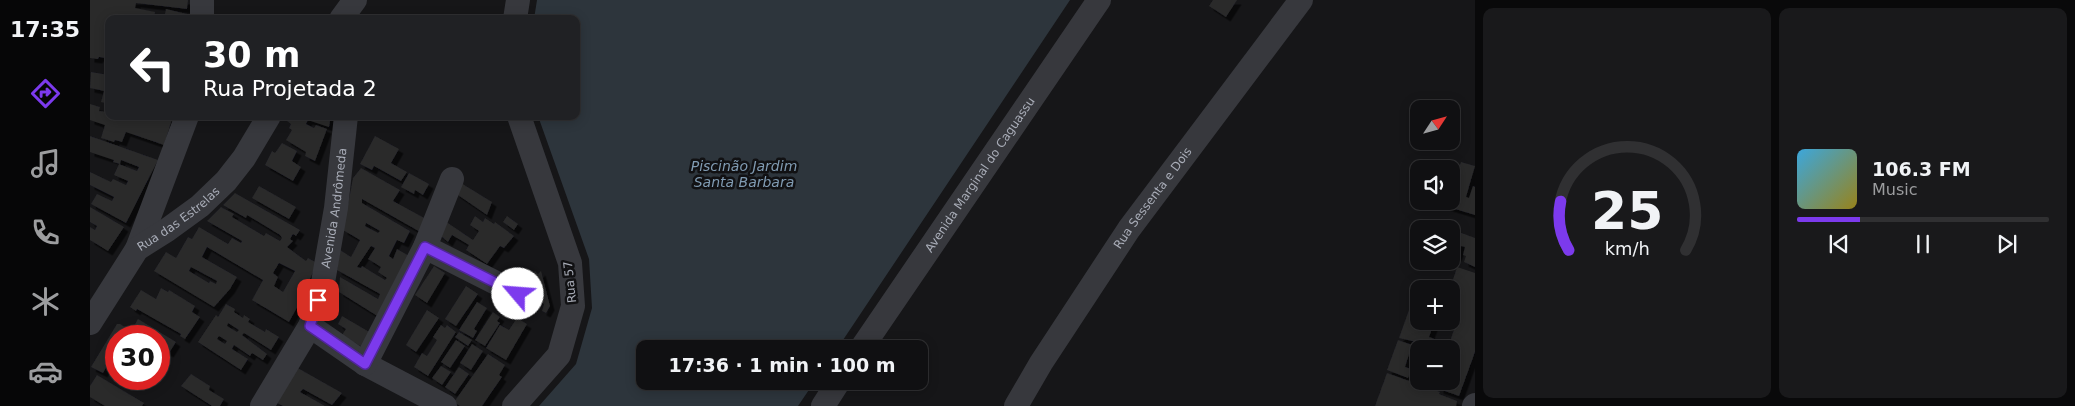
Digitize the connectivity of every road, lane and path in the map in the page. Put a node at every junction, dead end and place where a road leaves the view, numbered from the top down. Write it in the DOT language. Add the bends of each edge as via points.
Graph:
graph roads {
  1 [pos="202,0"];
  2 [pos="518,0"];
  3 [pos="1099,0"];
  4 [pos="1301,0"];
  5 [pos="202,15"];
  6 [pos="516,15"];
  7 [pos="185,120"];
  8 [pos="267,120"];
  9 [pos="346,120"];
  10 [pos="520,120"];
  11 [pos="452,178"];
  12 [pos="425,247"];
  13 [pos="137,249"];
  14 [pos="518,294"];
  15 [pos="90,322"];
  16 [pos="310,326"];
  17 [pos="868,340"];
  18 [pos="365,364"];
  19 [pos="833,390"];
  20 [pos="262,406"];
  21 [pos="446,406"];
  22 [pos="514,406"];
  23 [pos="822,406"];
  24 [pos="1016,406"];
  1 -- 5 [label="street"];
  2 -- 6 [label="street"];
  3 -- 17 [label="street, Avenida Marginal do Caguassu"];
  4 -- 24 [label="street, Rua Sessenta e Dois" via="1129,229"];
  7 -- 13 [label="street"];
  8 -- 13 [label="street, Rua das Estrelas" via="226,181 200,206"];
  9 -- 16 [label="street, Avenida Andrômeda" via="336,208 322,288"];
  10 -- 22 [label="street, Rua 57" via="570,263 573,306 559,354"];
  11 -- 12 [label="street"];
  12 -- 14 [label="street"];
  12 -- 18 [label="street"];
  13 -- 15 [label="street, Rua das Estrelas"];
  16 -- 18 [label="street"];
  16 -- 20 [label="street, Avenida Andrômeda"];
  18 -- 21 [label="street"];
  19 -- 23 [label="street"];
}
